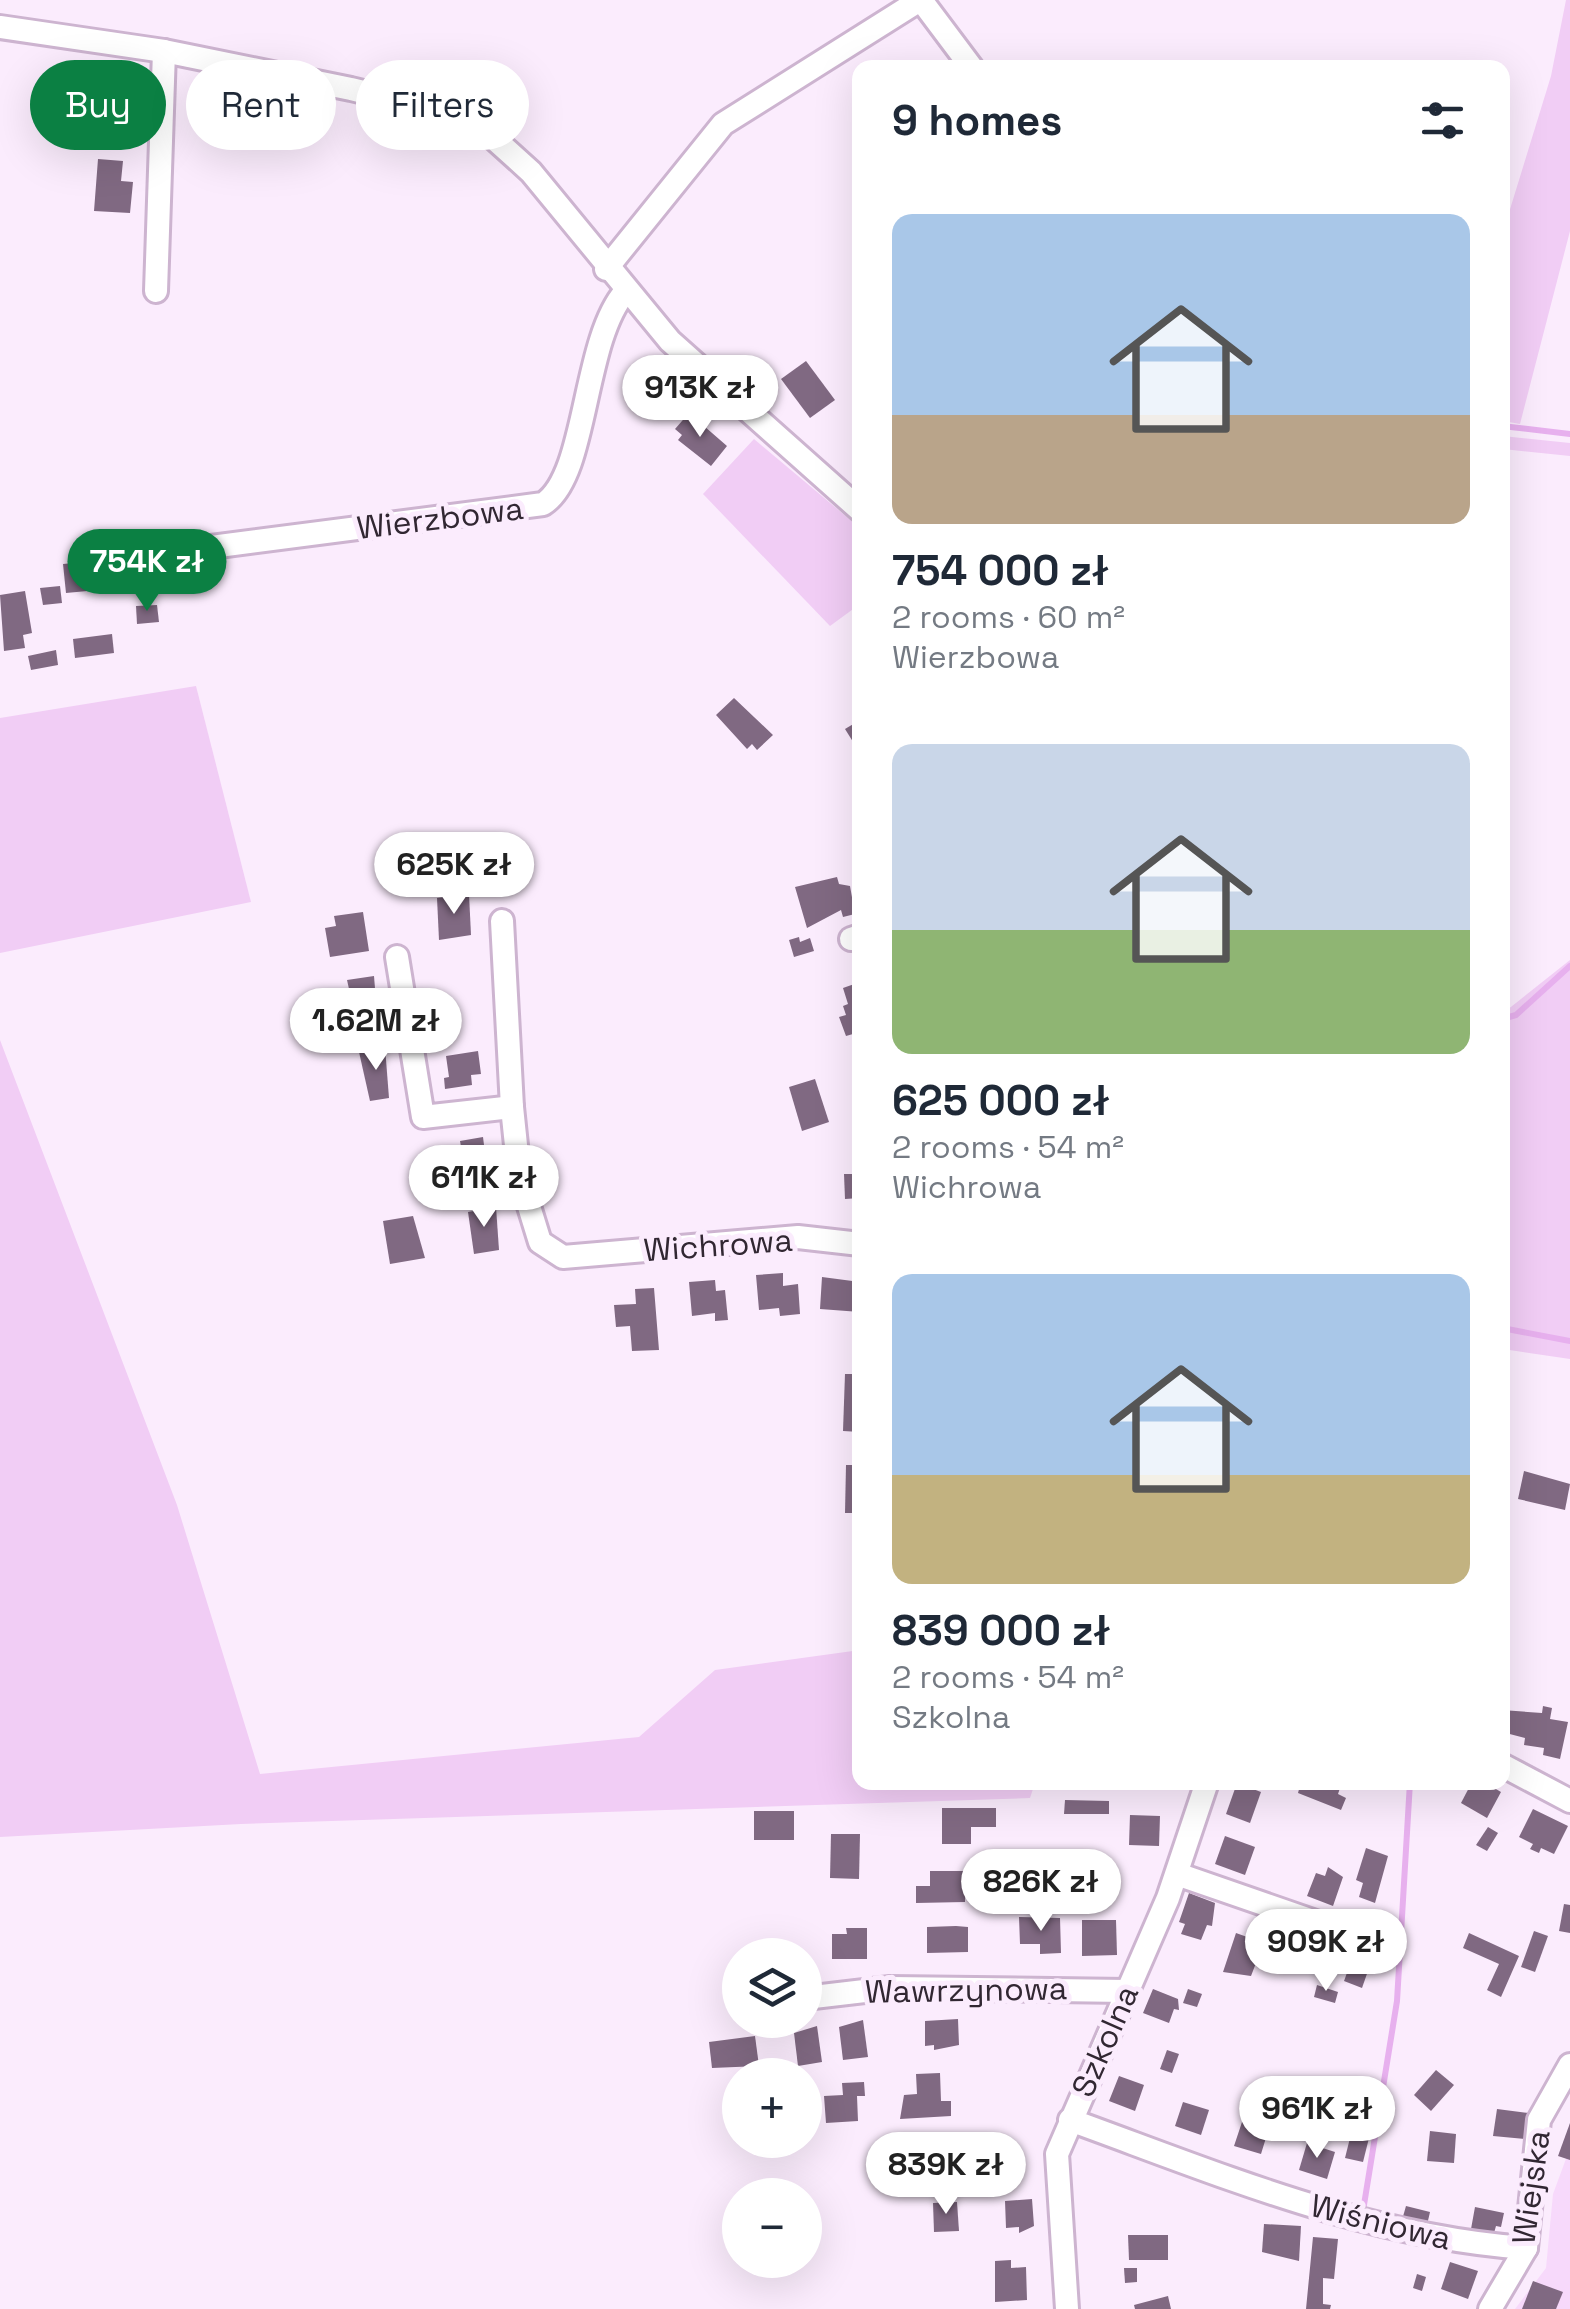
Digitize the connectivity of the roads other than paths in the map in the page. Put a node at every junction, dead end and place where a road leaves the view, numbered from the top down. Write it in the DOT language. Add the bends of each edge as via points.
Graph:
graph roads {
  1 [pos="921,0"];
  2 [pos="0,27"];
  3 [pos="164,51"];
  4 [pos="966,60"];
  5 [pos="606,268"];
  6 [pos="156,291"];
  7 [pos="625,292"];
  8 [pos="852,503"];
  9 [pos="165,552"];
  10 [pos="502,921"];
  11 [pos="397,957"];
  12 [pos="512,1106"];
  13 [pos="852,1243"];
  14 [pos="1510,1768"];
  15 [pos="1204,1790"];
  16 [pos="1570,1801"];
  17 [pos="1177,1874"];
  18 [pos="1379,1944"];
  19 [pos="1127,1991"];
  20 [pos="822,1996"];
  21 [pos="1570,2065"];
  22 [pos="1070,2120"];
  23 [pos="1526,2248"];
  24 [pos="1067,2309"];
  25 [pos="1490,2309"];
  1 -- 4 [label="street"];
  1 -- 5 [label="street" via="723,124"];
  2 -- 3 [label="street"];
  3 -- 5 [label="street" via="443,111 489,134 531,172"];
  3 -- 6 [label="street"];
  5 -- 7 [label="street"];
  7 -- 8 [label="street" via="670,341"];
  7 -- 9 [label="street, Wierzbowa" via="603,326 564,481 543,504"];
  10 -- 12 [label="street, Wichrowa"];
  11 -- 12 [label="street" via="422,1117"];
  12 -- 13 [label="street, Wichrowa" via="519,1174 540,1242 563,1257 798,1237"];
  14 -- 16 [label="street"];
  15 -- 17 [label="street, Szkolna"];
  17 -- 18 [label="street"];
  17 -- 19 [label="street, Szkolna"];
  19 -- 20 [label="street, Wawrzynowa" via="890,1988"];
  19 -- 22 [label="street, Szkolna"];
  21 -- 23 [label="street, Wiejska" via="1540,2120"];
  22 -- 23 [label="street, Wiśniowa" via="1352,2220 1466,2244"];
  22 -- 24 [label="street, Szkolna" via="1057,2154"];
  23 -- 25 [label="street, Wiejska"];
}
